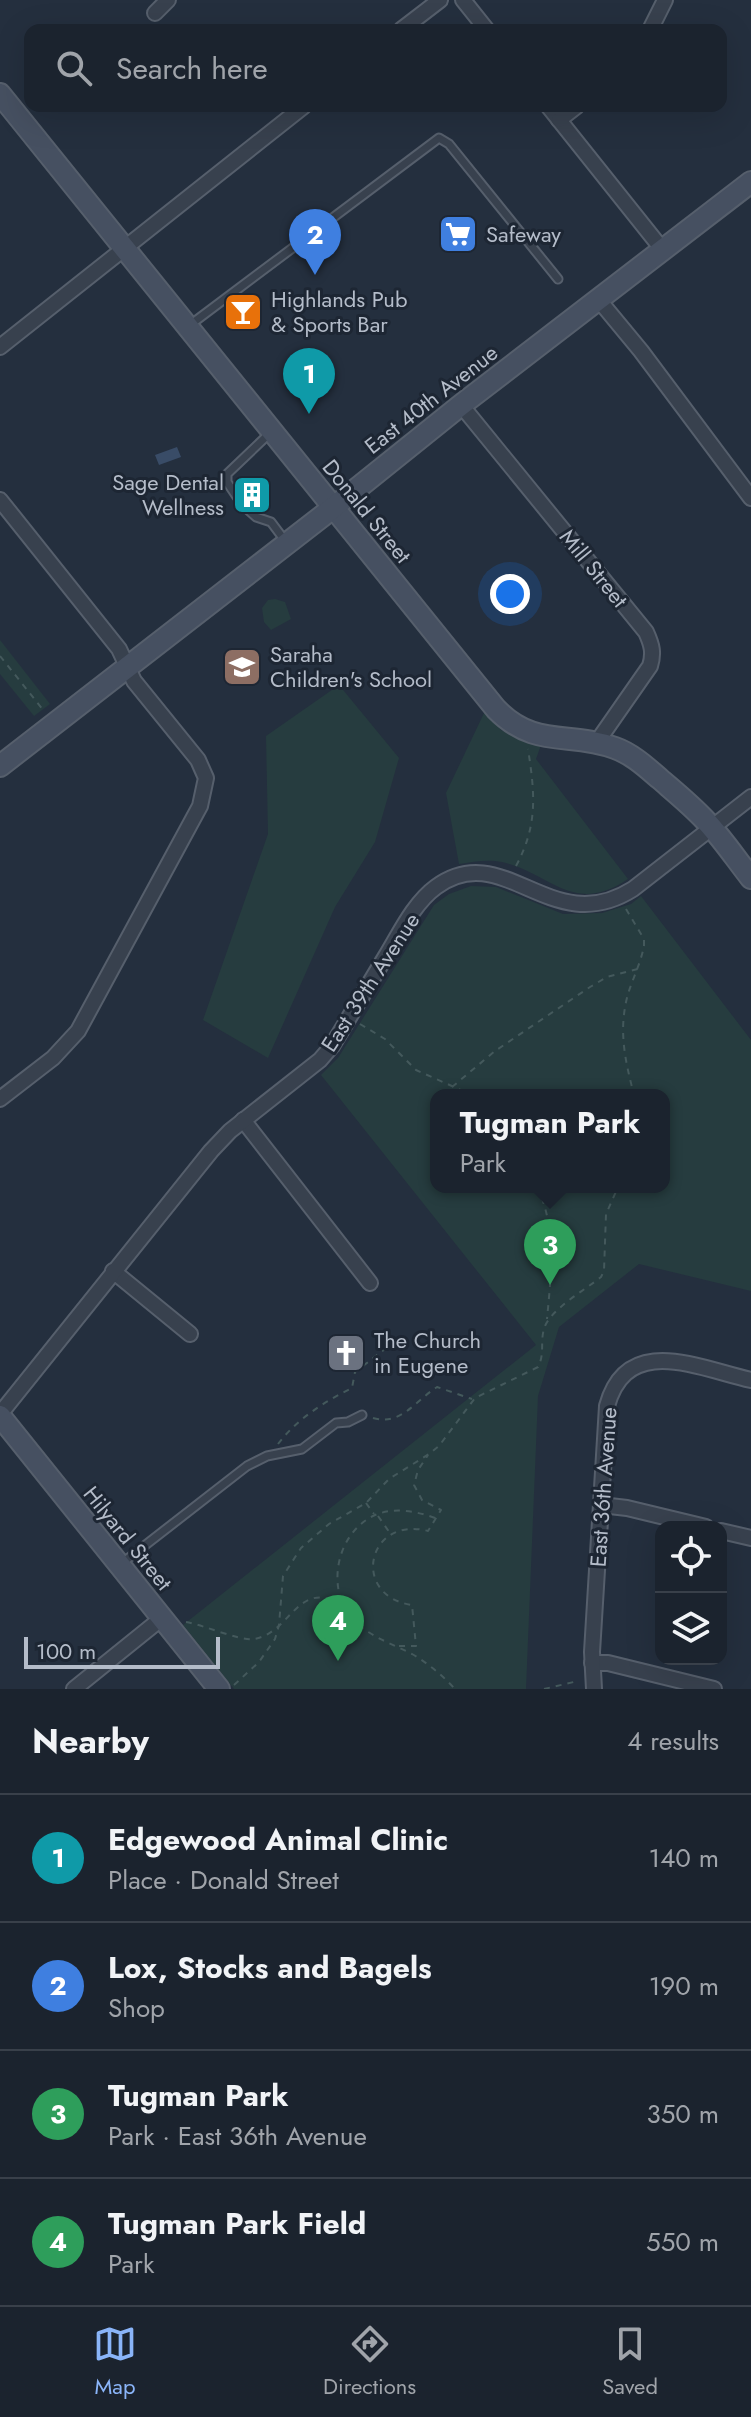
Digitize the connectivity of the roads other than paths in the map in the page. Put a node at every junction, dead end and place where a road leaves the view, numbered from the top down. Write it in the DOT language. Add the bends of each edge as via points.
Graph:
graph roads {
  1 [pos="168,0"];
  2 [pos="440,0"];
  3 [pos="463,0"];
  4 [pos="665,0"];
  5 [pos="155,13"];
  6 [pos="409,24"];
  7 [pos="482,24"];
  8 [pos="653,24"];
  9 [pos="0,94"];
  10 [pos="296,112"];
  11 [pos="553,112"];
  12 [pos="569,112"];
  13 [pos="559,120"];
  14 [pos="748,191"];
  15 [pos="123,247"];
  16 [pos="662,249"];
  17 [pos="558,279"];
  18 [pos="598,299"];
  19 [pos="188,326"];
  20 [pos="0,347"];
  21 [pos="461,405"];
  22 [pos="272,431"];
  23 [pos="237,497"];
  24 [pos="751,498"];
  25 [pos="0,500"];
  26 [pos="334,507"];
  27 [pos="247,509"];
  28 [pos="286,543"];
  29 [pos="127,667"];
  30 [pos="597,742"];
  31 [pos="0,766"];
  32 [pos="751,797"];
  33 [pos="712,827"];
  34 [pos="751,878"];
  35 [pos="0,1079"];
  36 [pos="5,1095"];
  37 [pos="243,1120"];
  38 [pos="113,1271"];
  39 [pos="370,1283"];
  40 [pos="190,1334"];
  41 [pos="751,1380"];
  42 [pos="0,1415"];
  43 [pos="362,1415"];
  44 [pos="601,1505"];
  45 [pos="681,1521"];
  46 [pos="727,1532"];
  47 [pos="751,1538"];
  48 [pos="120,1565"];
  49 [pos="162,1618"];
  50 [pos="593,1677"];
  51 [pos="74,1689"];
  52 [pos="219,1689"];
  53 [pos="714,1689"];
  1 -- 5 [label="street"];
  2 -- 6 [label="street"];
  3 -- 7 [label="street"];
  4 -- 8 [label="street"];
  9 -- 15 [label="street, Donald Street"];
  10 -- 15 [label="street"];
  11 -- 13 [label="street"];
  12 -- 13 [label="street"];
  13 -- 16 [label="street"];
  14 -- 16 [label="street, East 40th Avenue"];
  15 -- 19 [label="street, Donald Street"];
  15 -- 20 [label="street"];
  16 -- 18 [label="street, East 40th Avenue"];
  17 -- 19 [label="lane" via="439,138"];
  18 -- 21 [label="street, East 40th Avenue"];
  18 -- 24 [label="street"];
  19 -- 22 [label="street, Donald Street"];
  21 -- 26 [label="street, East 40th Avenue"];
  21 -- 30 [label="street, Mill Street" via="651,642 650,666"];
  22 -- 23 [label="lane" via="227,474"];
  22 -- 26 [label="street, Donald Street"];
  25 -- 29 [label="street" via="119,649"];
  26 -- 28 [label="street, East 40th Avenue"];
  26 -- 30 [label="street, Donald Street" via="510,723 553,738"];
  27 -- 28 [label="lane" via="271,522"];
  28 -- 29 [label="street, East 40th Avenue"];
  29 -- 31 [label="street, East 40th Avenue"];
  29 -- 36 [label="street" via="198,760 206,778 200,806 78,1031"];
  30 -- 33 [label="street, Donald Street" via="636,759"];
  32 -- 33 [label="street, East 39th Avenue"];
  33 -- 34 [label="street, Donald Street"];
  33 -- 37 [label="street, East 39th Avenue" via="619,898 563,903 509,878 473,873 437,886 403,928 332,1046"];
  35 -- 36 [label="street"];
  37 -- 38 [label="street, East 39th Avenue" via="181,1185"];
  37 -- 39 [label="street"];
  38 -- 40 [label="street"];
  38 -- 42 [label="street, East 39th Avenue"];
  41 -- 44 [label="street, East 36th Avenue" via="656,1360 629,1368 611,1390 607,1406"];
  42 -- 48 [label="street, Hilyard Street"];
  43 -- 48 [label="lane" via="336,1423 302,1449 247,1466"];
  44 -- 45 [label="street"];
  44 -- 50 [label="street, East 36th Avenue"];
  46 -- 47 [label="street"];
  48 -- 49 [label="street, Hilyard Street"];
  49 -- 51 [label="street"];
  49 -- 52 [label="street, Hilyard Street"];
  50 -- 53 [label="street" via="608,1663"];
}
